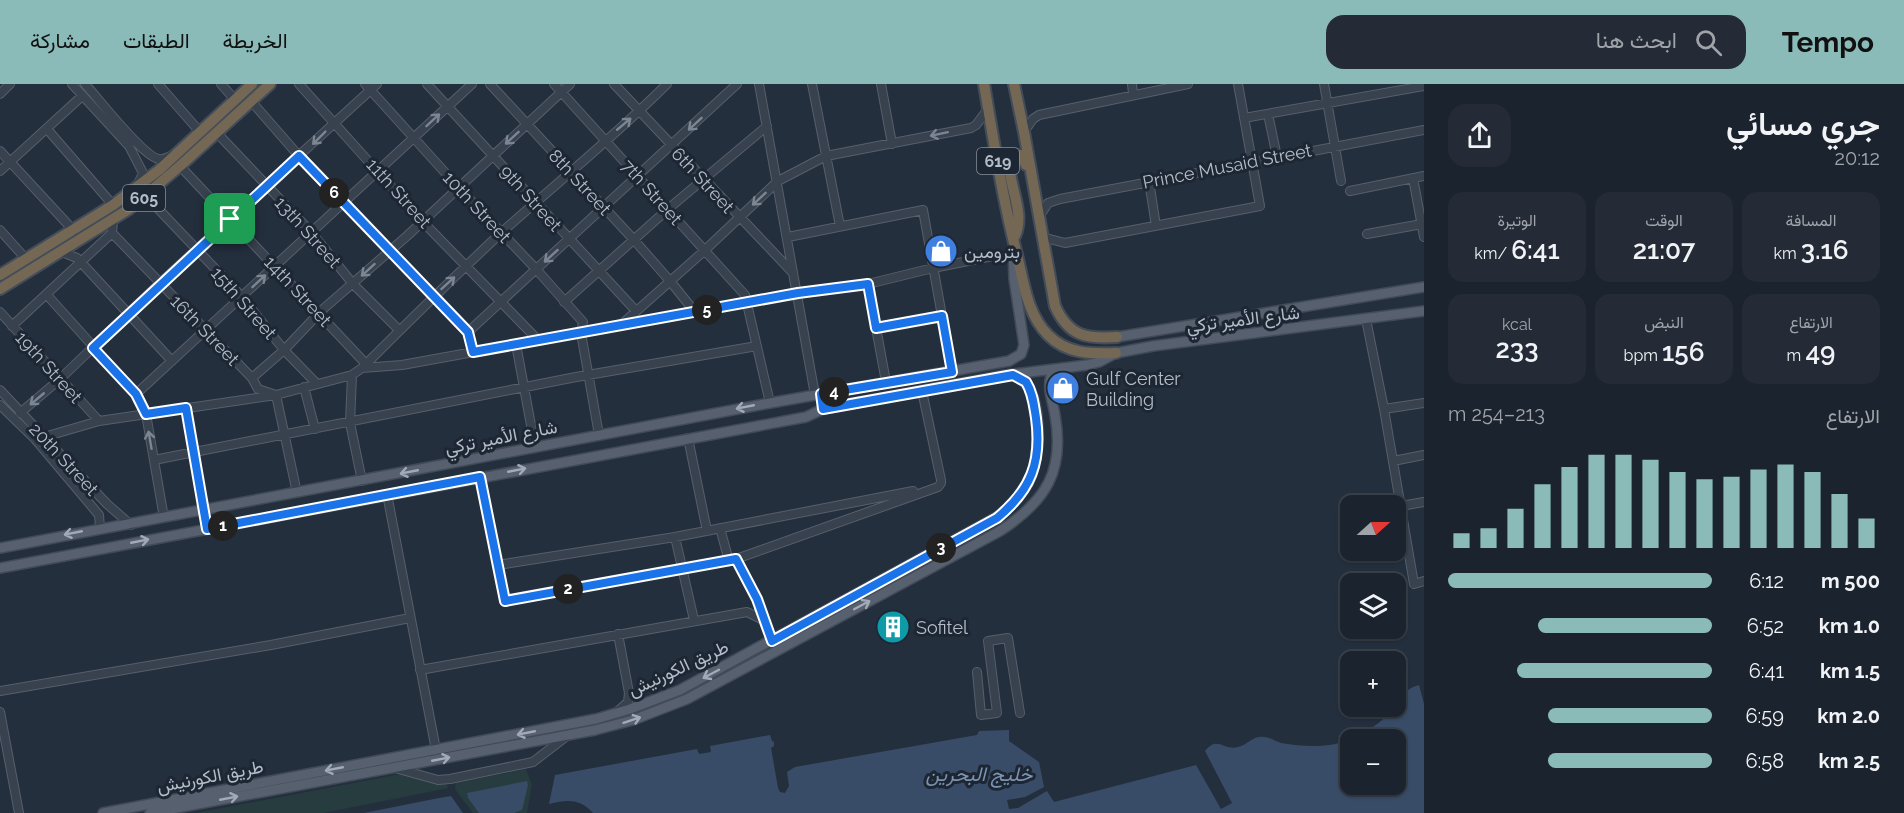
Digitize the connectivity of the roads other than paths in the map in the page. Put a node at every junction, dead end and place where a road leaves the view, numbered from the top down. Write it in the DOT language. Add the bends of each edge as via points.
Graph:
graph roads {
  1 [pos="10,84"];
  2 [pos="72,84"];
  3 [pos="158,84"];
  4 [pos="221,84"];
  5 [pos="252,84"];
  6 [pos="270,84"];
  7 [pos="299,84"];
  8 [pos="377,84"];
  9 [pos="427,84"];
  10 [pos="472,84"];
  11 [pos="490,84"];
  12 [pos="554,84"];
  13 [pos="570,84"];
  14 [pos="614,84"];
  15 [pos="667,84"];
  16 [pos="737,84"];
  17 [pos="759,84"];
  18 [pos="812,84"];
  19 [pos="881,84"];
  20 [pos="1014,84"];
  21 [pos="1132,84"];
  22 [pos="1188,84"];
  23 [pos="1238,84"];
  24 [pos="1324,84"];
  25 [pos="90,86"];
  26 [pos="1424,86"];
  27 [pos="368,87"];
  28 [pos="986,87"];
  29 [pos="561,92"];
  30 [pos="0,94"];
  31 [pos="1133,94"];
  32 [pos="82,96"];
  33 [pos="235,100"];
  34 [pos="251,101"];
  35 [pos="1328,104"];
  36 [pos="448,107"];
  37 [pos="988,109"];
  38 [pos="639,112"];
  39 [pos="1268,114"];
  40 [pos="1244,118"];
  41 [pos="334,123"];
  42 [pos="527,124"];
  43 [pos="767,126"];
  44 [pos="47,129"];
  45 [pos="1424,130"];
  46 [pos="200,132"];
  47 [pos="1024,132"];
  48 [pos="217,133"];
  49 [pos="413,138"];
  50 [pos="606,140"];
  51 [pos="133,144"];
  52 [pos="892,144"];
  53 [pos="671,146"];
  54 [pos="1336,146"];
  55 [pos="0,151"];
  56 [pos="177,153"];
  57 [pos="299,156"];
  58 [pos="493,156"];
  59 [pos="826,156"];
  60 [pos="1277,157"];
  61 [pos="10,162"];
  62 [pos="1252,162"];
  63 [pos="180,166"];
  64 [pos="378,170"];
  65 [pos="0,171"];
  66 [pos="570,171"];
  67 [pos="1424,176"];
  68 [pos="638,177"];
  69 [pos="1413,178"];
  70 [pos="703,179"];
  71 [pos="1149,181"];
  72 [pos="1341,181"];
  73 [pos="778,182"];
  74 [pos="266,185"];
  75 [pos="135,188"];
  76 [pos="459,188"];
  77 [pos="1350,191"];
  78 [pos="147,196"];
  79 [pos="344,202"];
  80 [pos="536,202"];
  81 [pos="113,205"];
  82 [pos="603,208"];
  83 [pos="668,209"];
  84 [pos="1038,212"];
  85 [pos="739,218"];
  86 [pos="230,219"];
  87 [pos="112,220"];
  88 [pos="422,221"];
  89 [pos="1422,224"];
  90 [pos="840,226"];
  91 [pos="1156,226"];
  92 [pos="0,230"];
  93 [pos="74,231"];
  94 [pos="312,232"];
  95 [pos="112,233"];
  96 [pos="502,233"];
  97 [pos="1367,234"];
  98 [pos="788,237"];
  99 [pos="1042,237"];
  100 [pos="1424,237"];
  101 [pos="1013,238"];
  102 [pos="569,239"];
  103 [pos="635,241"];
  104 [pos="197,249"];
  105 [pos="390,250"];
  106 [pos="704,251"];
  107 [pos="62,252"];
  108 [pos="998,255"];
  109 [pos="26,259"];
  110 [pos="82,263"];
  111 [pos="275,266"];
  112 [pos="466,267"];
  113 [pos="933,268"];
  114 [pos="536,269"];
  115 [pos="600,272"];
  116 [pos="794,274"];
  117 [pos="0,275"];
  118 [pos="670,281"];
  119 [pos="160,283"];
  120 [pos="353,284"];
  121 [pos="868,284"];
  122 [pos="1424,287"];
  123 [pos="0,289"];
  124 [pos="798,293"];
  125 [pos="47,295"];
  126 [pos="433,296"];
  127 [pos="242,297"];
  128 [pos="501,300"];
  129 [pos="564,302"];
  130 [pos="747,302"];
  131 [pos="636,311"];
  132 [pos="1424,311"];
  133 [pos="0,312"];
  134 [pos="694,312"];
  135 [pos="128,313"];
  136 [pos="319,313"];
  137 [pos="942,316"];
  138 [pos="1366,319"];
  139 [pos="12,326"];
  140 [pos="620,326"];
  141 [pos="876,328"];
  142 [pos="206,330"];
  143 [pos="399,330"];
  144 [pos="468,332"];
  145 [pos="581,333"];
  146 [pos="1118,337"];
  147 [pos="538,340"];
  148 [pos="516,345"];
  149 [pos="757,346"];
  150 [pos="93,348"];
  151 [pos="284,350"];
  152 [pos="473,352"];
  153 [pos="1116,353"];
  154 [pos="172,361"];
  155 [pos="364,366"];
  156 [pos="1069,367"];
  157 [pos="952,372"];
  158 [pos="352,375"];
  159 [pos="588,375"];
  160 [pos="1006,375"];
  161 [pos="252,378"];
  162 [pos="60,379"];
  163 [pos="886,382"];
  164 [pos="317,384"];
  165 [pos="304,387"];
  166 [pos="524,387"];
  167 [pos="0,390"];
  168 [pos="922,391"];
  169 [pos="136,394"];
  170 [pos="276,395"];
  171 [pos="818,395"];
  172 [pos="770,403"];
  173 [pos="1424,403"];
  174 [pos="0,405"];
  175 [pos="186,408"];
  176 [pos="1053,408"];
  177 [pos="823,409"];
  178 [pos="1384,409"];
  179 [pos="1035,411"];
  180 [pos="20,413"];
  181 [pos="146,414"];
  182 [pos="99,421"];
  183 [pos="350,423"];
  184 [pos="315,429"];
  185 [pos="284,435"];
  186 [pos="599,435"];
  187 [pos="44,437"];
  188 [pos="688,438"];
  189 [pos="535,447"];
  190 [pos="194,452"];
  191 [pos="1424,455"];
  192 [pos="154,460"];
  193 [pos="1393,461"];
  194 [pos="480,477"];
  195 [pos="362,481"];
  196 [pos="938,487"];
  197 [pos="297,493"];
  198 [pos="387,495"];
  199 [pos="1399,495"];
  200 [pos="1424,502"];
  201 [pos="107,504"];
  202 [pos="1406,505"];
  203 [pos="204,510"];
  204 [pos="99,514"];
  205 [pos="164,518"];
  206 [pos="131,525"];
  207 [pos="100,528"];
  208 [pos="720,528"];
  209 [pos="207,529"];
  210 [pos="707,531"];
  211 [pos="1406,536"];
  212 [pos="675,537"];
  213 [pos="0,548"];
  214 [pos="732,560"];
  215 [pos="498,565"];
  216 [pos="0,568"];
  217 [pos="683,568"];
  218 [pos="1424,581"];
  219 [pos="410,618"];
  220 [pos="694,620"];
  221 [pos="763,620"];
  222 [pos="618,634"];
  223 [pos="772,641"];
  224 [pos="420,670"];
  225 [pos="976,672"];
  226 [pos="0,691"];
  227 [pos="629,693"];
  228 [pos="649,702"];
  229 [pos="0,712"];
  230 [pos="1020,713"];
  231 [pos="615,714"];
  232 [pos="568,735"];
  233 [pos="436,750"];
  234 [pos="395,768"];
  235 [pos="20,813"];
  236 [pos="103,813"];
  237 [pos="150,813"];
  1 -- 30 [label="street"];
  2 -- 32 [label="street"];
  3 -- 46 [label="street"];
  4 -- 33 [label="street"];
  5 -- 33 [label="highway, 605"];
  6 -- 34 [label="highway, 605"];
  7 -- 41 [label="street, 11th Street"];
  8 -- 27 [label="street"];
  9 -- 36 [label="street, 9th Street"];
  10 -- 36 [label="street"];
  11 -- 42 [label="street, 8th Street"];
  12 -- 29 [label="street, 7th Street"];
  13 -- 29 [label="street"];
  14 -- 38 [label="street, 6th Street"];
  15 -- 38 [label="street"];
  16 -- 53 [label="street, one-way"];
  17 -- 43 [label="street"];
  18 -- 59 [label="street"];
  19 -- 52 [label="street"];
  20 -- 47 [label="highway, 619"];
  21 -- 31 [label="street"];
  22 -- 31 [label="street"];
  23 -- 40 [label="street"];
  24 -- 35 [label="street"];
  25 -- 51 [label="street"];
  26 -- 35 [label="street"];
  27 -- 41 [label="street"];
  27 -- 49 [label="street, 10th Street"];
  28 -- 37 [label="highway, 619"];
  29 -- 42 [label="street"];
  29 -- 50 [label="street, 7th Street"];
  31 -- 47 [label="street" via="1039,115"];
  32 -- 44 [label="street"];
  32 -- 51 [label="street"];
  33 -- 46 [label="highway, 605"];
  34 -- 48 [label="highway, 605"];
  34 -- 57 [label="street"];
  35 -- 39 [label="street"];
  35 -- 54 [label="street"];
  49 -- 36 [label="street, one-way"];
  36 -- 58 [label="street, 9th Street"];
  37 -- 52 [label="street, one-way" via="971,128"];
  37 -- 101 [label="highway, 619"];
  50 -- 38 [label="street, one-way"];
  38 -- 53 [label="street, 6th Street"];
  39 -- 40 [label="street"];
  39 -- 60 [label="street"];
  40 -- 62 [label="street"];
  41 -- 57 [label="street, one-way"];
  41 -- 64 [label="street, 11th Street"];
  42 -- 58 [label="street, one-way"];
  42 -- 66 [label="street, 8th Street"];
  43 -- 70 [label="street"];
  43 -- 73 [label="street"];
  44 -- 61 [label="street"];
  44 -- 81 [label="street"];
  45 -- 54 [label="street, Prince Musaid Street"];
  46 -- 56 [label="highway, 605"];
  47 -- 84 [label="highway, 619"];
  48 -- 63 [label="highway, 605"];
  48 -- 74 [label="street, 13th Street"];
  49 -- 64 [label="street"];
  49 -- 76 [label="street, 10th Street"];
  50 -- 66 [label="street"];
  50 -- 68 [label="street, 7th Street"];
  51 -- 56 [label="street" via="157,159"];
  51 -- 75 [label="street" via="143,173"];
  52 -- 59 [label="street"];
  53 -- 68 [label="street"];
  53 -- 70 [label="street, 6th Street"];
  54 -- 60 [label="street, Prince Musaid Street"];
  54 -- 72 [label="street"];
  55 -- 61 [label="street"];
  56 -- 75 [label="highway, 605"];
  57 -- 74 [label="street"];
  57 -- 79 [label="street"];
  58 -- 76 [label="street"];
  58 -- 80 [label="street, 9th Street"];
  59 -- 73 [label="street"];
  59 -- 90 [label="street"];
  60 -- 62 [label="street, Prince Musaid Street"];
  61 -- 65 [label="street"];
  61 -- 93 [label="street"];
  62 -- 71 [label="street, Prince Musaid Street"];
  62 -- 91 [label="street" via="1260,206"];
  63 -- 78 [label="highway, 605"];
  63 -- 86 [label="street, 14th Street"];
  64 -- 79 [label="street"];
  64 -- 88 [label="street, 11th Street"];
  66 -- 80 [label="street"];
  66 -- 82 [label="street, 8th Street"];
  67 -- 69 [label="street"];
  68 -- 82 [label="street"];
  68 -- 83 [label="street, 7th Street"];
  69 -- 77 [label="street"];
  69 -- 89 [label="street"];
  70 -- 83 [label="street"];
  70 -- 85 [label="street, 6th Street"];
  71 -- 84 [label="street, Prince Musaid Street" via="1060,199"];
  71 -- 91 [label="street"];
  73 -- 85 [label="street, one-way"];
  73 -- 98 [label="street"];
  74 -- 86 [label="street"];
  74 -- 94 [label="street, 13th Street"];
  75 -- 81 [label="highway, 605"];
  76 -- 88 [label="street"];
  76 -- 96 [label="street, 10th Street"];
  78 -- 87 [label="highway, 605"];
  78 -- 104 [label="street, 15th Street"];
  79 -- 94 [label="street"];
  79 -- 105 [label="street"];
  80 -- 96 [label="street"];
  80 -- 102 [label="street, 9th Street"];
  81 -- 93 [label="highway, 605"];
  82 -- 102 [label="street"];
  82 -- 103 [label="street, 8th Street"];
  83 -- 103 [label="street"];
  83 -- 106 [label="street, 7th Street"];
  84 -- 99 [label="highway, 619"];
  84 -- 101 [label="highway" via="1024,157 1011,156 1008,163 1017,222"];
  85 -- 106 [label="street"];
  85 -- 116 [label="street, 6th Street"];
  86 -- 104 [label="street"];
  86 -- 111 [label="street, 14th Street"];
  87 -- 95 [label="street"];
  87 -- 107 [label="highway, 605"];
  88 -- 105 [label="street"];
  88 -- 112 [label="street, 11th Street"];
  89 -- 97 [label="street"];
  89 -- 100 [label="street"];
  90 -- 98 [label="street"];
  90 -- 113 [label="street" via="923,210"];
  91 -- 99 [label="street" via="1065,243"];
  92 -- 109 [label="street"];
  93 -- 109 [label="highway, 605"];
  94 -- 111 [label="street"];
  94 -- 120 [label="street, 13th Street"];
  95 -- 110 [label="street"];
  95 -- 119 [label="street, 16th Street"];
  96 -- 112 [label="street"];
  96 -- 114 [label="street, 10th Street"];
  98 -- 116 [label="street"];
  99 -- 146 [label="highway, 619" via="1055,306 1064,322 1087,337"];
  101 -- 153 [label="highway" via="1030,305 1047,334 1073,351"];
  101 -- 157 [label="main road, شارع الأمير تركي / 619" via="1014,279 1024,345 1021,354 1010,361"];
  102 -- 114 [label="street, one-way"];
  102 -- 115 [label="street, 9th Street"];
  103 -- 115 [label="street"];
  103 -- 118 [label="street, 8th Street"];
  104 -- 119 [label="street"];
  104 -- 127 [label="street, 15th Street"];
  105 -- 120 [label="street, one-way"];
  105 -- 126 [label="street"];
  106 -- 118 [label="street"];
  106 -- 130 [label="street, 7th Street"];
  107 -- 110 [label="street" via="74,255"];
  107 -- 123 [label="highway, 605"];
  108 -- 113 [label="street"];
  109 -- 117 [label="highway, 605"];
  110 -- 125 [label="street"];
  110 -- 135 [label="street"];
  127 -- 111 [label="street, one-way"];
  111 -- 136 [label="street, 14th Street"];
  126 -- 112 [label="street, one-way"];
  112 -- 128 [label="street, 11th Street"];
  113 -- 121 [label="street"];
  113 -- 137 [label="street"];
  114 -- 128 [label="street"];
  114 -- 129 [label="street, 10th Street"];
  115 -- 129 [label="street"];
  115 -- 131 [label="street, 9th Street"];
  116 -- 124 [label="street"];
  118 -- 131 [label="street"];
  118 -- 134 [label="street, 8th Street"];
  119 -- 135 [label="street"];
  119 -- 142 [label="street, 16th Street"];
  120 -- 136 [label="street"];
  120 -- 143 [label="street, 13th Street"];
  121 -- 124 [label="street"];
  121 -- 141 [label="street"];
  122 -- 146 [label="main road, شارع الأمير تركي"];
  124 -- 130 [label="street"];
  124 -- 171 [label="street"];
  125 -- 139 [label="street"];
  125 -- 150 [label="street"];
  126 -- 143 [label="street"];
  126 -- 144 [label="street"];
  127 -- 142 [label="street"];
  127 -- 151 [label="street, 15th Street"];
  128 -- 144 [label="street"];
  128 -- 147 [label="street, 11th Street"];
  129 -- 145 [label="street, 10th Street" via="582,322"];
  130 -- 134 [label="street"];
  130 -- 149 [label="street"];
  131 -- 140 [label="street"];
  132 -- 138 [label="main road, شارع الأمير تركي"];
  133 -- 139 [label="street, 19th Street"];
  134 -- 140 [label="street"];
  135 -- 150 [label="street"];
  135 -- 154 [label="street"];
  136 -- 151 [label="street"];
  136 -- 155 [label="street, 14th Street"];
  137 -- 141 [label="street"];
  137 -- 157 [label="street"];
  138 -- 153 [label="main road, شارع الأمير تركي"];
  138 -- 178 [label="street"];
  139 -- 162 [label="street, 19th Street"];
  140 -- 145 [label="street"];
  141 -- 163 [label="street"];
  142 -- 154 [label="street"];
  142 -- 161 [label="street, 16th Street"];
  143 -- 155 [label="street"];
  144 -- 152 [label="street"];
  145 -- 147 [label="street"];
  145 -- 159 [label="street, 10th Street"];
  147 -- 148 [label="street"];
  148 -- 152 [label="street"];
  148 -- 166 [label="street"];
  149 -- 159 [label="street"];
  149 -- 172 [label="street"];
  150 -- 162 [label="street"];
  150 -- 169 [label="street"];
  151 -- 161 [label="street"];
  151 -- 164 [label="street, 15th Street"];
  152 -- 155 [label="street" via="402,365"];
  153 -- 156 [label="main road, شارع الأمير تركي" via="1099,362"];
  154 -- 169 [label="street"];
  155 -- 158 [label="street"];
  156 -- 160 [label="main road, شارع الأمير تركي"];
  156 -- 176 [label="main road, طريق الكورنيش" via="1050,378"];
  157 -- 163 [label="main road, شارع الأمير تركي"];
  158 -- 164 [label="street"];
  158 -- 183 [label="street"];
  159 -- 166 [label="street"];
  159 -- 186 [label="street, 10th Street"];
  160 -- 168 [label="main road, شارع الأمير تركي"];
  160 -- 179 [label="main road, طريق الكورنيش" via="1026,382"];
  161 -- 170 [label="street, 16th Street" via="258,389"];
  162 -- 180 [label="street, one-way"];
  162 -- 182 [label="street, 19th Street"];
  163 -- 171 [label="main road, شارع الأمير تركي"];
  164 -- 165 [label="street"];
  165 -- 170 [label="street"];
  165 -- 184 [label="street"];
  166 -- 183 [label="street"];
  166 -- 189 [label="street"];
  167 -- 180 [label="street, 20th Street"];
  168 -- 177 [label="main road, شارع الأمير تركي"];
  168 -- 196 [label="street" via="941,480"];
  169 -- 181 [label="street"];
  170 -- 175 [label="street"];
  170 -- 185 [label="street"];
  171 -- 172 [label="main road, شارع الأمير تركي"];
  171 -- 177 [label="main road"];
  172 -- 186 [label="main road, شارع الأمير تركي, one-way"];
  173 -- 178 [label="street"];
  174 -- 204 [label="street, 20th Street" via="35,439"];
  175 -- 181 [label="street"];
  175 -- 190 [label="street"];
  176 -- 179 [label="main road" via="1044,404"];
  232 -- 176 [label="main road, طريق الكورنيش, one-way" via="633,720 687,699 1018,519 1038,499 1053,475 1057,444"];
  177 -- 188 [label="main road, شارع الأمير تركي" via="806,417"];
  178 -- 193 [label="street"];
  179 -- 223 [label="main road, طريق الكورنيش" via="1036,463 1023,491 997,518"];
  180 -- 187 [label="street, 20th Street"];
  181 -- 182 [label="street"];
  192 -- 181 [label="street, one-way"];
  182 -- 187 [label="street"];
  183 -- 184 [label="street"];
  183 -- 195 [label="street"];
  184 -- 185 [label="street"];
  185 -- 190 [label="street"];
  185 -- 197 [label="street"];
  186 -- 189 [label="main road, شارع الأمير تركي"];
  187 -- 201 [label="street, 20th Street"];
  194 -- 188 [label="main road, شارع الأمير تركي, one-way"];
  188 -- 210 [label="street"];
  189 -- 195 [label="main road, شارع الأمير تركي, one-way"];
  190 -- 192 [label="street"];
  190 -- 203 [label="street"];
  191 -- 193 [label="street"];
  192 -- 205 [label="street"];
  193 -- 199 [label="street"];
  194 -- 198 [label="main road, شارع الأمير تركي"];
  194 -- 215 [label="street"];
  195 -- 197 [label="main road, شارع الأمير تركي"];
  196 -- 208 [label="street"];
  196 -- 214 [label="street"];
  197 -- 203 [label="main road, شارع الأمير تركي"];
  198 -- 209 [label="main road, شارع الأمير تركي"];
  198 -- 219 [label="street"];
  200 -- 202 [label="street"];
  201 -- 204 [label="street" via="106,512"];
  201 -- 206 [label="street, 20th Street"];
  203 -- 205 [label="main road, شارع الأمير تركي"];
  203 -- 209 [label="street"];
  204 -- 207 [label="street, 20th Street"];
  205 -- 206 [label="main road, شارع الأمير تركي"];
  206 -- 207 [label="main road, شارع الأمير تركي"];
  207 -- 213 [label="main road, شارع الأمير تركي, one-way"];
  208 -- 210 [label="street"];
  208 -- 214 [label="street"];
  216 -- 209 [label="main road, شارع الأمير تركي, one-way"];
  210 -- 212 [label="street"];
  211 -- 218 [label="street" via="1414,584"];
  212 -- 215 [label="street"];
  212 -- 217 [label="street"];
  214 -- 217 [label="street"];
  214 -- 221 [label="street" via="757,599"];
  215 -- 217 [label="street" via="505,601"];
  217 -- 220 [label="street"];
  219 -- 224 [label="street"];
  219 -- 226 [label="street"];
  220 -- 221 [label="street" via="747,612"];
  220 -- 222 [label="street"];
  221 -- 223 [label="street"];
  222 -- 224 [label="street"];
  222 -- 227 [label="street"];
  223 -- 228 [label="main road, طريق الكورنيش, one-way" via="680,690"];
  224 -- 233 [label="street"];
  225 -- 230 [label="street" via="981,715 997,713 988,641 1008,638"];
  227 -- 228 [label="street"];
  227 -- 231 [label="street" via="628,702"];
  228 -- 231 [label="main road, طريق الكورنيش"];
  229 -- 235 [label="street"];
  231 -- 233 [label="main road, طريق الكورنيش, one-way"];
  234 -- 232 [label="main road, طريق الكورنيش, one-way"];
  232 -- 234 [label="street" via="533,762 450,779 438,780"];
  233 -- 236 [label="main road, طريق الكورنيش, one-way"];
  237 -- 234 [label="main road, طريق الكورنيش, one-way"];
}
